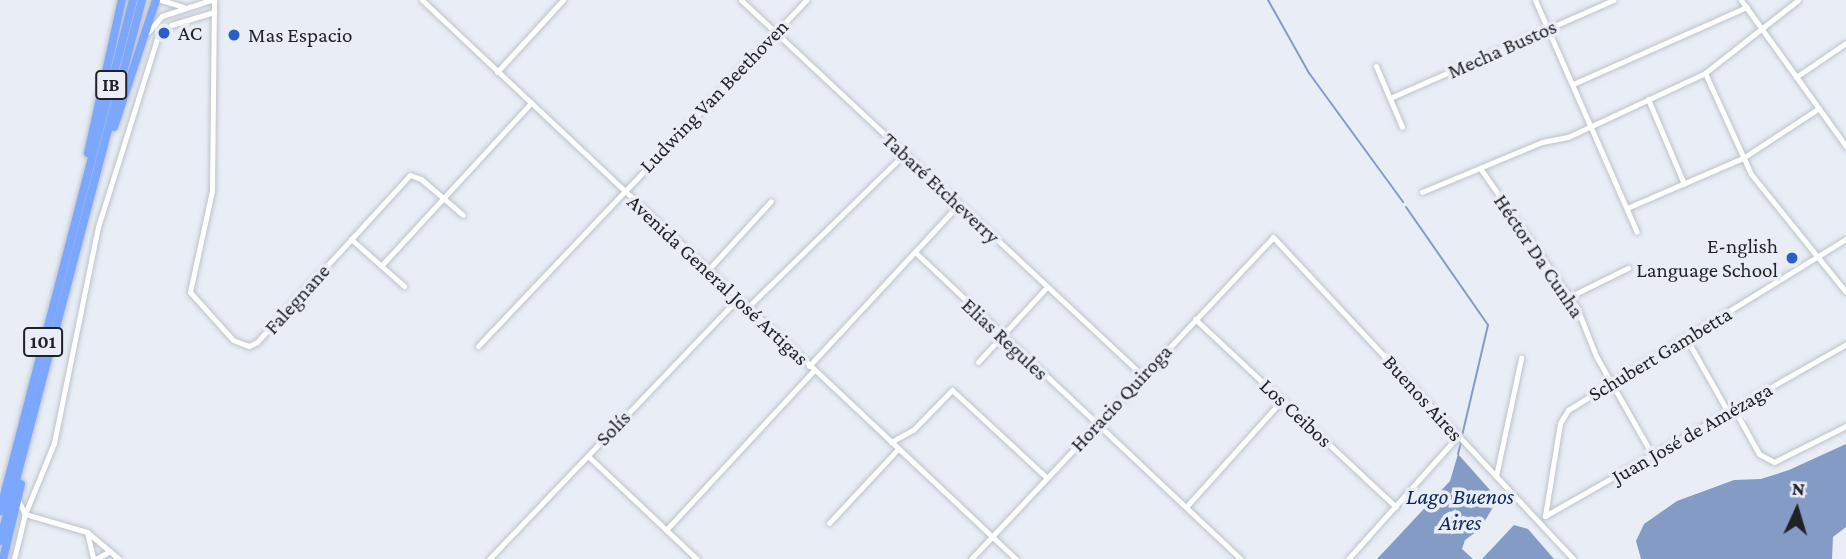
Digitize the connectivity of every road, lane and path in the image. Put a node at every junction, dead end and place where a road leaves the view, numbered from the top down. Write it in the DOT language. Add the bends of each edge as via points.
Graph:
graph roads {
  1 [pos="122,0"];
  2 [pos="133,0"];
  3 [pos="142,0"];
  4 [pos="159,0"];
  5 [pos="179,0"];
  6 [pos="213,0"];
  7 [pos="422,0"];
  8 [pos="564,0"];
  9 [pos="741,0"];
  10 [pos="807,0"];
  11 [pos="1535,0"];
  12 [pos="1613,0"];
  13 [pos="1741,0"];
  14 [pos="1798,0"];
  15 [pos="184,7"];
  16 [pos="1747,7"];
  17 [pos="214,12"];
  18 [pos="1549,28"];
  19 [pos="1762,28"];
  20 [pos="775,32"];
  21 [pos="144,37"];
  22 [pos="1846,43"];
  23 [pos="1376,66"];
  24 [pos="497,72"];
  25 [pos="1705,73"];
  26 [pos="1796,77"];
  27 [pos="1573,84"];
  28 [pos="1390,98"];
  29 [pos="1648,99"];
  30 [pos="531,103"];
  31 [pos="1819,108"];
  32 [pos="1591,126"];
  33 [pos="1402,127"];
  34 [pos="1846,146"];
  35 [pos="904,153"];
  36 [pos="101,157"];
  37 [pos="1742,158"];
  38 [pos="1480,169"];
  39 [pos="89,170"];
  40 [pos="1684,184"];
  41 [pos="623,191"];
  42 [pos="1422,192"];
  43 [pos="444,197"];
  44 [pos="771,201"];
  45 [pos="958,205"];
  46 [pos="1627,208"];
  47 [pos="463,215"];
  48 [pos="1637,232"];
  49 [pos="1273,237"];
  50 [pos="351,239"];
  51 [pos="1846,239"];
  52 [pos="915,252"];
  53 [pos="1820,256"];
  54 [pos="381,266"];
  55 [pos="1628,268"];
  56 [pos="708,270"];
  57 [pos="404,286"];
  58 [pos="1047,287"];
  59 [pos="1846,292"];
  60 [pos="1569,297"];
  61 [pos="738,298"];
  62 [pos="748,307"];
  63 [pos="1195,319"];
  64 [pos="1002,337"];
  65 [pos="1686,338"];
  66 [pos="1846,344"];
  67 [pos="478,346"];
  68 [pos="1521,358"];
  69 [pos="978,362"];
  70 [pos="811,368"];
  71 [pos="1142,375"];
  72 [pos="1611,384"];
  73 [pos="1282,400"];
  74 [pos="1731,410"];
  75 [pos="1096,424"];
  76 [pos="1846,426"];
  77 [pos="1460,438"];
  78 [pos="891,442"];
  79 [pos="21,449"];
  80 [pos="898,449"];
  81 [pos="588,456"];
  82 [pos="1653,456"];
  83 [pos="1496,476"];
  84 [pos="1047,478"];
  85 [pos="0,487"];
  86 [pos="18,500"];
  87 [pos="1186,507"];
  88 [pos="1396,507"];
  89 [pos="0,511"];
  90 [pos="25,514"];
  91 [pos="1545,516"];
  92 [pos="1538,522"];
  93 [pos="829,523"];
  94 [pos="666,530"];
  95 [pos="87,532"];
  96 [pos="992,536"];
  97 [pos="0,541"];
  98 [pos="110,551"];
  99 [pos="3,559"];
  100 [pos="14,559"];
  101 [pos="95,559"];
  102 [pos="119,559"];
  103 [pos="489,559"];
  104 [pos="697,559"];
  105 [pos="971,559"];
  106 [pos="1016,559"];
  107 [pos="1241,559"];
  108 [pos="1348,559"];
  109 [pos="1573,559"];
  1 -- 39 [label="highway, 101" via="88,155"];
  2 -- 39 [label="highway, IB"];
  3 -- 36 [label="highway, IB"];
  4 -- 15 [label="street"];
  4 -- 21 [label="highway, 101"];
  5 -- 15 [label="street"];
  6 -- 15 [label="street"];
  6 -- 17 [label="street, Falegnane"];
  7 -- 24 [label="street, Avenida General José Artigas"];
  8 -- 24 [label="street"];
  9 -- 20 [label="street, Tabaré Etcheverry"];
  10 -- 20 [label="street, Ludwing Van Beethoven"];
  11 -- 18 [label="street"];
  12 -- 18 [label="street, Mecha Bustos"];
  13 -- 16 [label="street"];
  14 -- 19 [label="street"];
  15 -- 21 [label="street" via="157,19"];
  16 -- 19 [label="street"];
  16 -- 27 [label="street"];
  17 -- 50 [label="street, Falegnane" via="212,191 192,281 193,300 233,340 249,346"];
  17 -- 90 [label="street" via="171,25 158,36 98,227 54,443"];
  18 -- 27 [label="street"];
  18 -- 28 [label="street, Mecha Bustos"];
  19 -- 25 [label="street"];
  19 -- 26 [label="street"];
  20 -- 35 [label="street, Tabaré Etcheverry"];
  20 -- 41 [label="street, Ludwing Van Beethoven"];
  21 -- 36 [label="highway, 101"];
  22 -- 26 [label="street"];
  23 -- 28 [label="street"];
  24 -- 30 [label="street, Avenida General José Artigas"];
  25 -- 29 [label="street"];
  25 -- 37 [label="street"];
  26 -- 31 [label="street"];
  27 -- 32 [label="street"];
  28 -- 33 [label="street"];
  29 -- 32 [label="street"];
  29 -- 40 [label="street"];
  30 -- 41 [label="street, Avenida General José Artigas"];
  30 -- 43 [label="street"];
  31 -- 34 [label="street"];
  31 -- 37 [label="street"];
  32 -- 38 [label="street"];
  32 -- 46 [label="street"];
  35 -- 45 [label="street, Tabaré Etcheverry"];
  35 -- 62 [label="street"];
  36 -- 79 [label="highway, 101"];
  37 -- 40 [label="street"];
  37 -- 53 [label="street" via="1759,185"];
  38 -- 42 [label="street"];
  38 -- 60 [label="street, Héctor Da Cunha"];
  39 -- 79 [label="highway, 101"];
  40 -- 46 [label="street"];
  41 -- 56 [label="street, Avenida General José Artigas"];
  41 -- 67 [label="street, Ludwing Van Beethoven"];
  43 -- 47 [label="street, Falegnane"];
  43 -- 50 [label="street, Falegnane" via="410,176"];
  43 -- 54 [label="street"];
  44 -- 56 [label="street"];
  45 -- 52 [label="street"];
  45 -- 58 [label="street, Tabaré Etcheverry"];
  46 -- 48 [label="street"];
  49 -- 63 [label="street, Horacio Quiroga"];
  49 -- 77 [label="street, Buenos Aires"];
  50 -- 54 [label="street"];
  51 -- 53 [label="street, Schubert Gambetta"];
  52 -- 64 [label="street, Elias Regules"];
  52 -- 70 [label="street"];
  53 -- 59 [label="street"];
  53 -- 65 [label="street, Schubert Gambetta"];
  54 -- 57 [label="street"];
  55 -- 60 [label="street"];
  56 -- 61 [label="street, Avenida General José Artigas"];
  58 -- 64 [label="street"];
  58 -- 71 [label="street, Tabaré Etcheverry"];
  60 -- 72 [label="street, Héctor Da Cunha"];
  61 -- 62 [label="street, Avenida General José Artigas"];
  61 -- 81 [label="street, Solís"];
  62 -- 70 [label="street, Avenida General José Artigas"];
  63 -- 71 [label="street, Horacio Quiroga"];
  63 -- 73 [label="street, Los Ceibos"];
  64 -- 69 [label="street"];
  64 -- 75 [label="street, Elias Regules"];
  65 -- 72 [label="street, Schubert Gambetta"];
  65 -- 74 [label="street"];
  66 -- 74 [label="street, Juan José de Amézaga"];
  68 -- 83 [label="street"];
  70 -- 78 [label="street, Avenida General José Artigas"];
  70 -- 94 [label="street"];
  71 -- 75 [label="street, Horacio Quiroga"];
  72 -- 82 [label="street, Héctor Da Cunha"];
  72 -- 91 [label="street, Schubert Gambetta" via="1563,416"];
  73 -- 87 [label="street"];
  73 -- 88 [label="street, Los Ceibos"];
  74 -- 76 [label="street" via="1759,454 1770,461 1780,461"];
  74 -- 82 [label="street, Juan José de Amézaga"];
  75 -- 84 [label="street, Horacio Quiroga"];
  75 -- 87 [label="street, Elias Regules"];
  77 -- 83 [label="street, Buenos Aires"];
  77 -- 88 [label="street"];
  78 -- 80 [label="street, Avenida General José Artigas"];
  78 -- 84 [label="street" via="913,430 952,390"];
  79 -- 85 [label="highway"];
  79 -- 86 [label="highway"];
  79 -- 89 [label="highway, 101"];
  79 -- 97 [label="highway, 101"];
  80 -- 93 [label="street"];
  80 -- 96 [label="street, Avenida General José Artigas"];
  81 -- 94 [label="street"];
  81 -- 103 [label="street, Solís"];
  82 -- 91 [label="street, Juan José de Amézaga"];
  83 -- 92 [label="street, Buenos Aires"];
  84 -- 96 [label="street, Horacio Quiroga"];
  86 -- 90 [label="street"];
  86 -- 99 [label="highway"];
  87 -- 107 [label="street, Elias Regules"];
  88 -- 108 [label="street"];
  90 -- 95 [label="street"];
  90 -- 100 [label="street"];
  91 -- 92 [label="street, Juan José de Amézaga"];
  92 -- 109 [label="street, Buenos Aires"];
  94 -- 104 [label="street"];
  95 -- 98 [label="street"];
  95 -- 101 [label="street"];
  96 -- 105 [label="street, Horacio Quiroga"];
  96 -- 106 [label="street, Avenida General José Artigas"];
  98 -- 101 [label="street"];
  98 -- 102 [label="street"];
}
